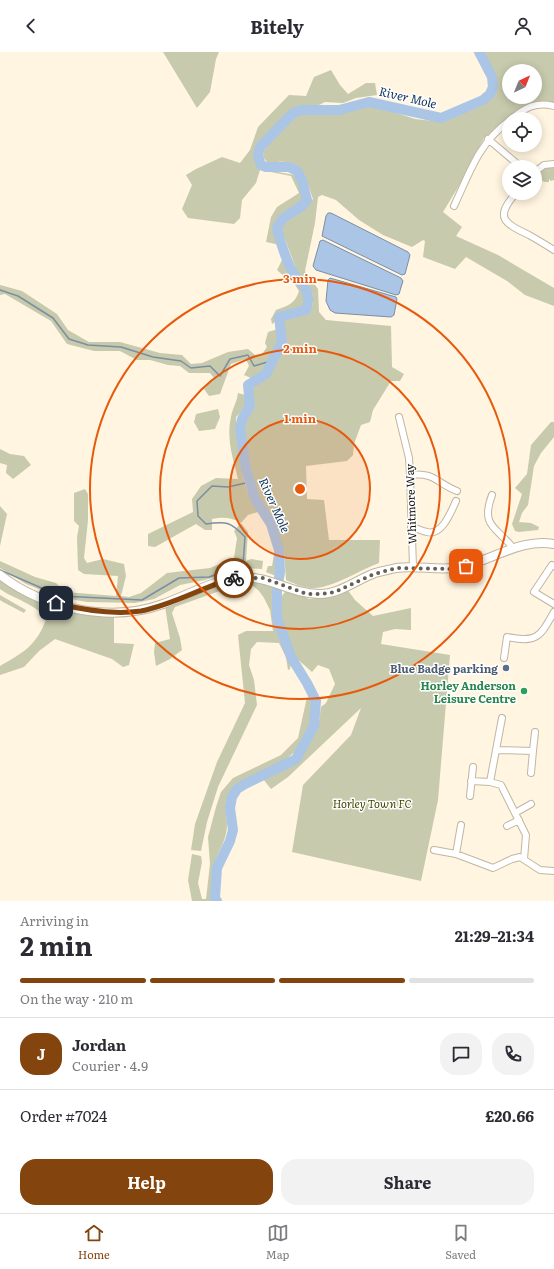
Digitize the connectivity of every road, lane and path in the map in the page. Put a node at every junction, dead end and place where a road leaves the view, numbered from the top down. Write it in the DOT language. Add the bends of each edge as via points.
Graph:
graph roads {
  1 [pos="554,106"];
  2 [pos="521,112"];
  3 [pos="502,127"];
  4 [pos="488,139"];
  5 [pos="513,160"];
  6 [pos="554,164"];
  7 [pos="542,167"];
  8 [pos="467,176"];
  9 [pos="475,180"];
  10 [pos="510,200"];
  11 [pos="454,206"];
  12 [pos="554,250"];
  13 [pos="399,417"];
  14 [pos="410,475"];
  15 [pos="457,491"];
  16 [pos="492,495"];
  17 [pos="456,501"];
  18 [pos="411,527"];
  19 [pos="554,544"];
  20 [pos="513,548"];
  21 [pos="554,566"];
  22 [pos="413,567"];
  23 [pos="0,576"];
  24 [pos="554,604"];
  25 [pos="554,612"];
  26 [pos="504,658"];
  27 [pos="502,718"];
  28 [pos="535,732"];
  29 [pos="497,750"];
  30 [pos="533,751"];
  31 [pos="473,767"];
  32 [pos="531,773"];
  33 [pos="471,781"];
  34 [pos="490,782"];
  35 [pos="470,796"];
  36 [pos="531,804"];
  37 [pos="515,813"];
  38 [pos="519,820"];
  39 [pos="461,825"];
  40 [pos="507,826"];
  41 [pos="434,850"];
  42 [pos="456,854"];
  43 [pos="524,859"];
  44 [pos="554,871"];
  1 -- 2 [label="street" via="529,106"];
  3 -- 4 [label="street"];
  4 -- 5 [label="street"];
  4 -- 8 [label="street"];
  6 -- 7 [label="street"];
  8 -- 9 [label="street"];
  8 -- 11 [label="street"];
  10 -- 12 [label="street" via="503,214 505,221 511,227"];
  13 -- 14 [label="street, Whitmore Way" via="409,458"];
  14 -- 15 [label="street" via="428,474"];
  14 -- 18 [label="street, Whitmore Way"];
  16 -- 20 [label="street" via="487,508 492,528"];
  17 -- 18 [label="street" via="447,520 435,532"];
  18 -- 22 [label="street, Whitmore Way"];
  19 -- 20 [label="street" via="545,542"];
  20 -- 22 [label="street" via="452,569"];
  21 -- 24 [label="street" via="552,565 534,592"];
  22 -- 23 [label="street" via="374,574 335,592 307,594 263,578 235,578 152,608 140,611 101,612 56,603 34,595"];
  25 -- 26 [label="street" via="541,634 535,638 526,640 507,637"];
  27 -- 29 [label="street"];
  28 -- 30 [label="street"];
  29 -- 30 [label="street"];
  29 -- 34 [label="street"];
  30 -- 32 [label="street"];
  31 -- 33 [label="street"];
  33 -- 34 [label="street"];
  33 -- 35 [label="street"];
  34 -- 37 [label="street" via="501,785"];
  36 -- 37 [label="street"];
  37 -- 38 [label="street"];
  38 -- 40 [label="street"];
  38 -- 43 [label="street" via="526,836"];
  39 -- 42 [label="street"];
  41 -- 42 [label="street"];
  42 -- 43 [label="street" via="493,868 512,859"];
  43 -- 44 [label="street" via="540,870"];
}
